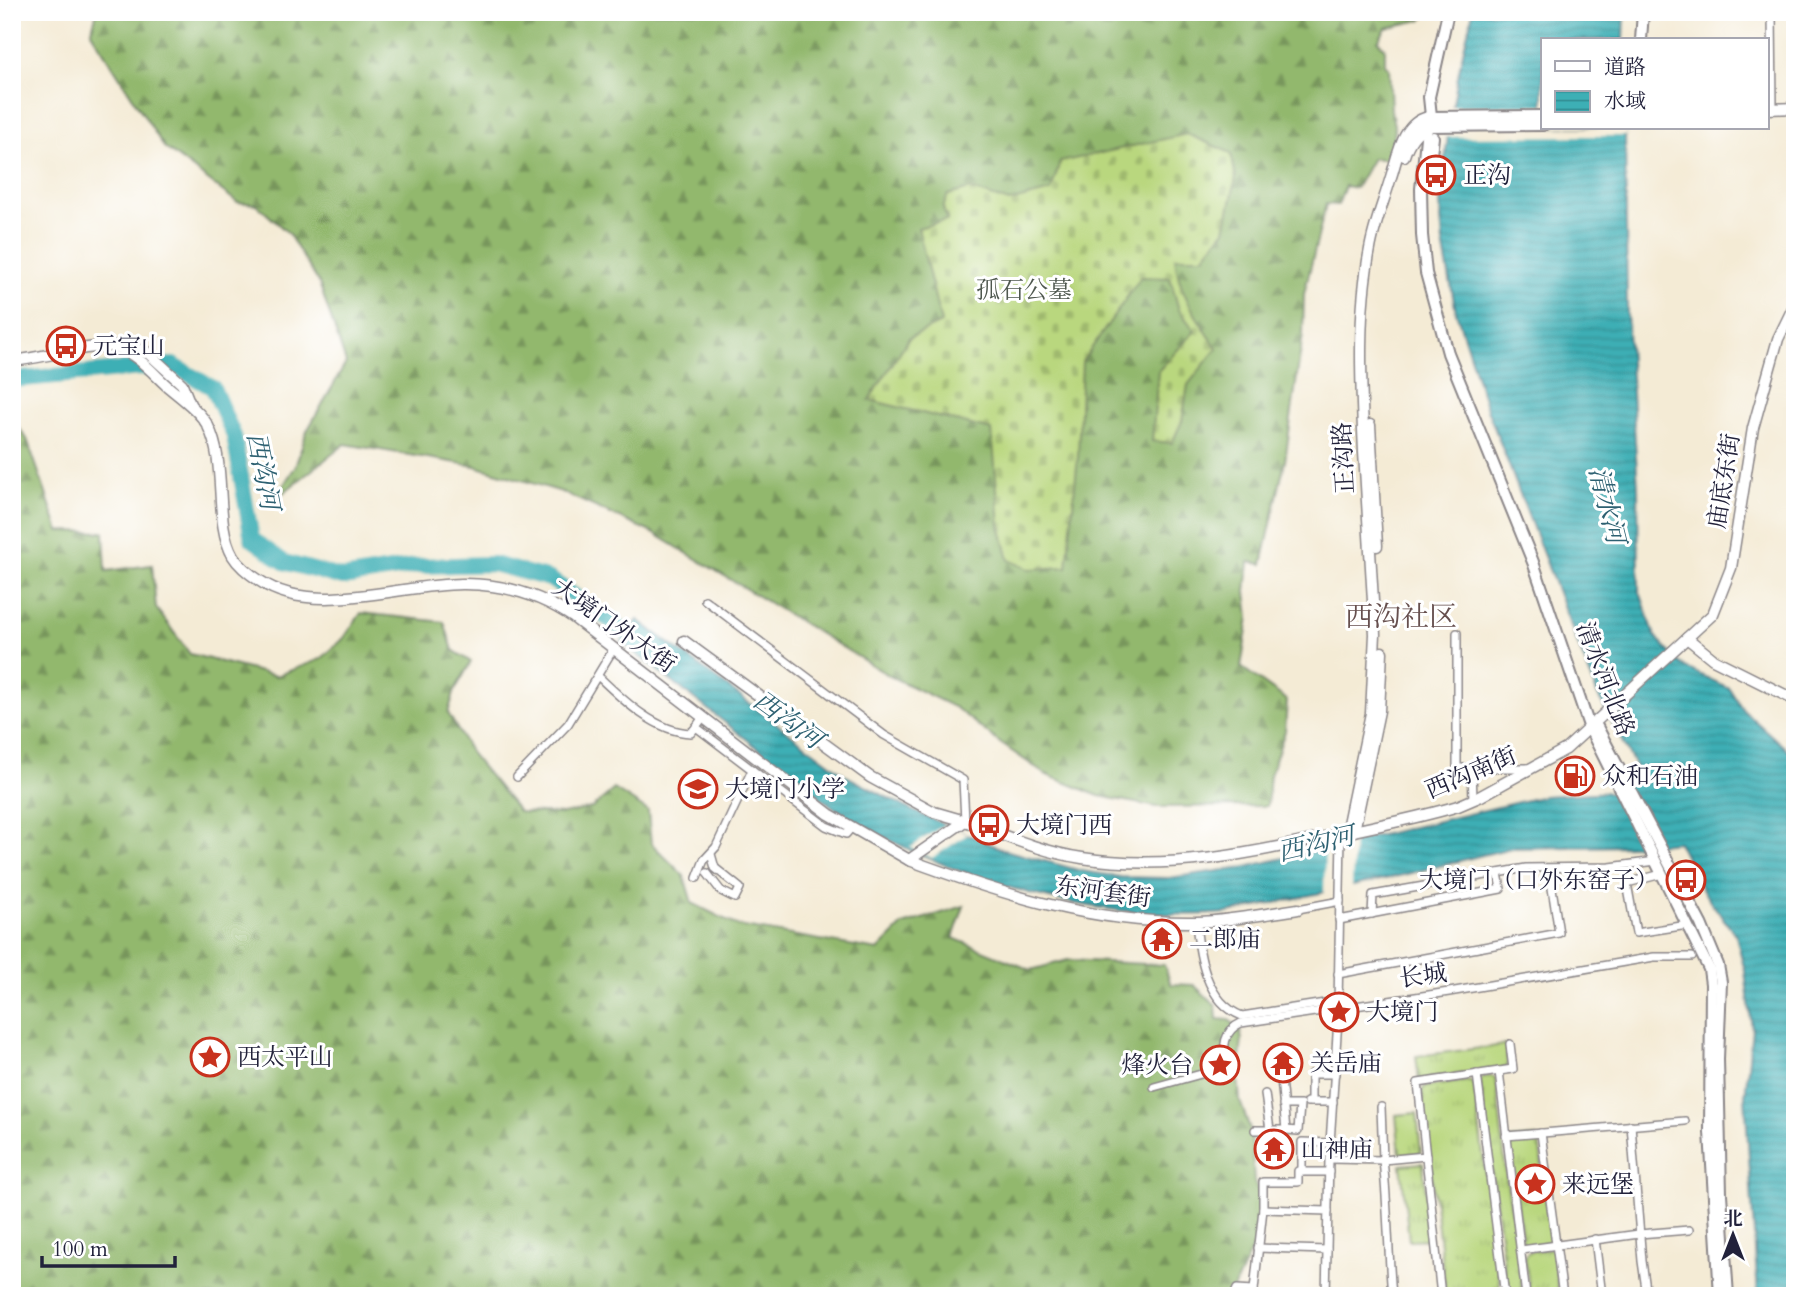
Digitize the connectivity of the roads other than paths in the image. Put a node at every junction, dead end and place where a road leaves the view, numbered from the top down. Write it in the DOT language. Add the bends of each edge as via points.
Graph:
graph roads {
  1 [pos="1448,12"];
  2 [pos="1643,12"];
  3 [pos="1772,12"];
  4 [pos="1640,38"];
  5 [pos="1795,108"];
  6 [pos="1770,109"];
  7 [pos="1541,116"];
  8 [pos="1431,120"];
  9 [pos="1449,121"];
  10 [pos="1541,125"];
  11 [pos="1795,304"];
  12 [pos="116,347"];
  13 [pos="12,361"];
  14 [pos="189,402"];
  15 [pos="705,600"];
  16 [pos="1457,633"];
  17 [pos="1687,638"];
  18 [pos="684,641"];
  19 [pos="614,648"];
  20 [pos="598,677"];
  21 [pos="1795,700"];
  22 [pos="1604,714"];
  23 [pos="703,717"];
  24 [pos="1592,726"];
  25 [pos="696,727"];
  26 [pos="1536,767"];
  27 [pos="1472,768"];
  28 [pos="752,770"];
  29 [pos="517,777"];
  30 [pos="1473,800"];
  31 [pos="965,821"];
  32 [pos="850,828"];
  33 [pos="1346,834"];
  34 [pos="1656,853"];
  35 [pos="711,854"];
  36 [pos="909,860"];
  37 [pos="1549,869"];
  38 [pos="707,873"];
  39 [pos="1498,873"];
  40 [pos="1662,874"];
  41 [pos="698,878"];
  42 [pos="1340,897"];
  43 [pos="1298,909"];
  44 [pos="1372,914"];
  45 [pos="1339,920"];
  46 [pos="1196,922"];
  47 [pos="1688,925"];
  48 [pos="1692,957"];
  49 [pos="1338,974"];
  50 [pos="1338,1019"];
  51 [pos="1510,1044"];
  52 [pos="1499,1071"];
  53 [pos="1335,1074"];
  54 [pos="1477,1074"];
  55 [pos="1281,1079"];
  56 [pos="1154,1087"];
  57 [pos="1265,1094"];
  58 [pos="1311,1102"];
  59 [pos="1333,1102"];
  60 [pos="1283,1105"];
  61 [pos="1300,1105"];
  62 [pos="1381,1107"];
  63 [pos="1685,1121"];
  64 [pos="1631,1125"];
  65 [pos="1255,1130"];
  66 [pos="1270,1130"];
  67 [pos="1286,1130"];
  68 [pos="1297,1131"];
  69 [pos="1541,1133"];
  70 [pos="1506,1136"];
  71 [pos="1302,1142"];
  72 [pos="1331,1143"];
  73 [pos="1426,1156"];
  74 [pos="1329,1159"];
  75 [pos="1383,1160"];
  76 [pos="1302,1171"];
  77 [pos="1329,1172"];
  78 [pos="1263,1209"];
  79 [pos="1328,1211"];
  80 [pos="1689,1230"];
  81 [pos="1639,1234"];
  82 [pos="1595,1239"];
  83 [pos="1556,1245"];
  84 [pos="1258,1248"];
  85 [pos="1327,1250"];
  86 [pos="1521,1250"];
  87 [pos="1254,1293"];
  88 [pos="1234,1296"];
  89 [pos="1326,1296"];
  90 [pos="1392,1296"];
  91 [pos="1441,1296"];
  92 [pos="1505,1296"];
  93 [pos="1526,1296"];
  94 [pos="1563,1296"];
  95 [pos="1602,1296"];
  96 [pos="1647,1296"];
  97 [pos="1720,1296"];
  98 [pos="1728,1296"];
  1 -- 8 [label="main road, 清水河北路" via="1429,97"];
  2 -- 4 [label="main road"];
  3 -- 6 [label="street"];
  5 -- 6 [label="street"];
  7 -- 9 [label="main road"];
  8 -- 9 [label="main road"];
  8 -- 24 [label="main road, 清水河北路" via="1421,189 1422,235 1436,316"];
  8 -- 33 [label="street, 正沟路" via="1420,118 1400,147 1366,274 1361,394 1376,634 1371,713"];
  9 -- 10 [label="main road"];
  11 -- 17 [label="street, 庙底东街" via="1778,340 1753,428 1731,568 1713,614"];
  12 -- 13 [label="street, 大境门外大街"];
  12 -- 14 [label="street, 大境门外大街" via="132,354"];
  12 -- 14 [label="street, 大境门外大街" via="145,351 182,384"];
  14 -- 19 [label="street, 大境门外大街" via="206,423 218,456 228,542 234,557 257,580 271,588 322,598 445,585 499,587 535,595 558,607"];
  15 -- 31 [label="street" via="884,735 964,780"];
  16 -- 27 [label="street" via="1457,768"];
  17 -- 21 [label="street" via="1713,659"];
  17 -- 22 [label="street, 庙底东街"];
  18 -- 31 [label="street" via="870,777 934,812"];
  19 -- 20 [label="street"];
  19 -- 23 [label="street, 大境门外大街"];
  20 -- 25 [label="street" via="649,718 679,732 691,733"];
  20 -- 29 [label="street" via="568,724"];
  22 -- 24 [label="street, 西沟南街"];
  23 -- 25 [label="street"];
  23 -- 32 [label="street, 大境门外大街"];
  24 -- 26 [label="street, 西沟南街"];
  24 -- 34 [label="main road, 清水河北路"];
  25 -- 28 [label="street"];
  26 -- 27 [label="street"];
  26 -- 30 [label="street, 西沟南街"];
  27 -- 30 [label="street"];
  28 -- 32 [label="street" via="826,825 843,834"];
  28 -- 35 [label="street"];
  30 -- 33 [label="street, 西沟南街"];
  31 -- 33 [label="street" via="1080,858 1131,863 1234,857"];
  31 -- 36 [label="street"];
  32 -- 36 [label="street, 大境门外大街"];
  33 -- 42 [label="street"];
  34 -- 37 [label="street" via="1610,867"];
  34 -- 40 [label="main road, 清水河北路"];
  34 -- 98 [label="main road, 清水河北路" via="1713,950 1721,982 1720,1156"];
  35 -- 38 [label="street" via="715,868 740,888 735,898 721,891"];
  35 -- 41 [label="street"];
  36 -- 46 [label="street, 东河套街" via="1071,911 1132,920"];
  37 -- 39 [label="street"];
  37 -- 49 [label="street" via="1559,933"];
  39 -- 44 [label="street" via="1373,895"];
  39 -- 44 [label="street" via="1501,889"];
  40 -- 47 [label="main road, 清水河北路"];
  40 -- 47 [label="street" via="1627,883 1636,933"];
  42 -- 43 [label="street"];
  42 -- 45 [label="street"];
  43 -- 46 [label="street, 东河套街"];
  44 -- 45 [label="street"];
  45 -- 49 [label="street"];
  46 -- 49 [label="street" via="1210,984 1219,1001 1242,1016 1338,1004"];
  47 -- 97 [label="main road, 清水河北路" via="1709,969 1711,984 1710,1132"];
  48 -- 56 [label="street, 长城" via="1654,957 1241,1023 1228,1033 1226,1065"];
  50 -- 53 [label="street"];
  51 -- 52 [label="street" via="1513,1069"];
  52 -- 54 [label="street"];
  52 -- 70 [label="street"];
  53 -- 58 [label="street" via="1311,1074"];
  53 -- 59 [label="street"];
  54 -- 73 [label="street" via="1418,1083"];
  54 -- 92 [label="street"];
  55 -- 60 [label="street"];
  57 -- 66 [label="street"];
  58 -- 59 [label="street"];
  58 -- 61 [label="street"];
  59 -- 72 [label="street"];
  60 -- 61 [label="street"];
  60 -- 67 [label="street"];
  61 -- 68 [label="street"];
  62 -- 75 [label="street"];
  63 -- 64 [label="street"];
  64 -- 69 [label="street"];
  64 -- 81 [label="street"];
  65 -- 66 [label="street"];
  66 -- 67 [label="street"];
  67 -- 68 [label="street"];
  68 -- 71 [label="street"];
  69 -- 70 [label="street"];
  69 -- 83 [label="street"];
  70 -- 86 [label="street"];
  71 -- 72 [label="street"];
  71 -- 76 [label="street"];
  72 -- 74 [label="street"];
  73 -- 75 [label="street"];
  73 -- 91 [label="street"];
  74 -- 75 [label="street"];
  74 -- 77 [label="street"];
  75 -- 90 [label="street"];
  76 -- 77 [label="street"];
  76 -- 78 [label="street" via="1298,1171 1297,1182 1263,1182"];
  77 -- 79 [label="street"];
  78 -- 79 [label="street"];
  78 -- 84 [label="street"];
  79 -- 85 [label="street"];
  80 -- 81 [label="street"];
  81 -- 82 [label="street"];
  81 -- 96 [label="street"];
  82 -- 83 [label="street"];
  82 -- 95 [label="street"];
  83 -- 86 [label="street"];
  83 -- 94 [label="street"];
  84 -- 85 [label="street"];
  84 -- 87 [label="street"];
  85 -- 89 [label="street"];
  86 -- 93 [label="street"];
  87 -- 88 [label="street" via="1237,1289"];
}
